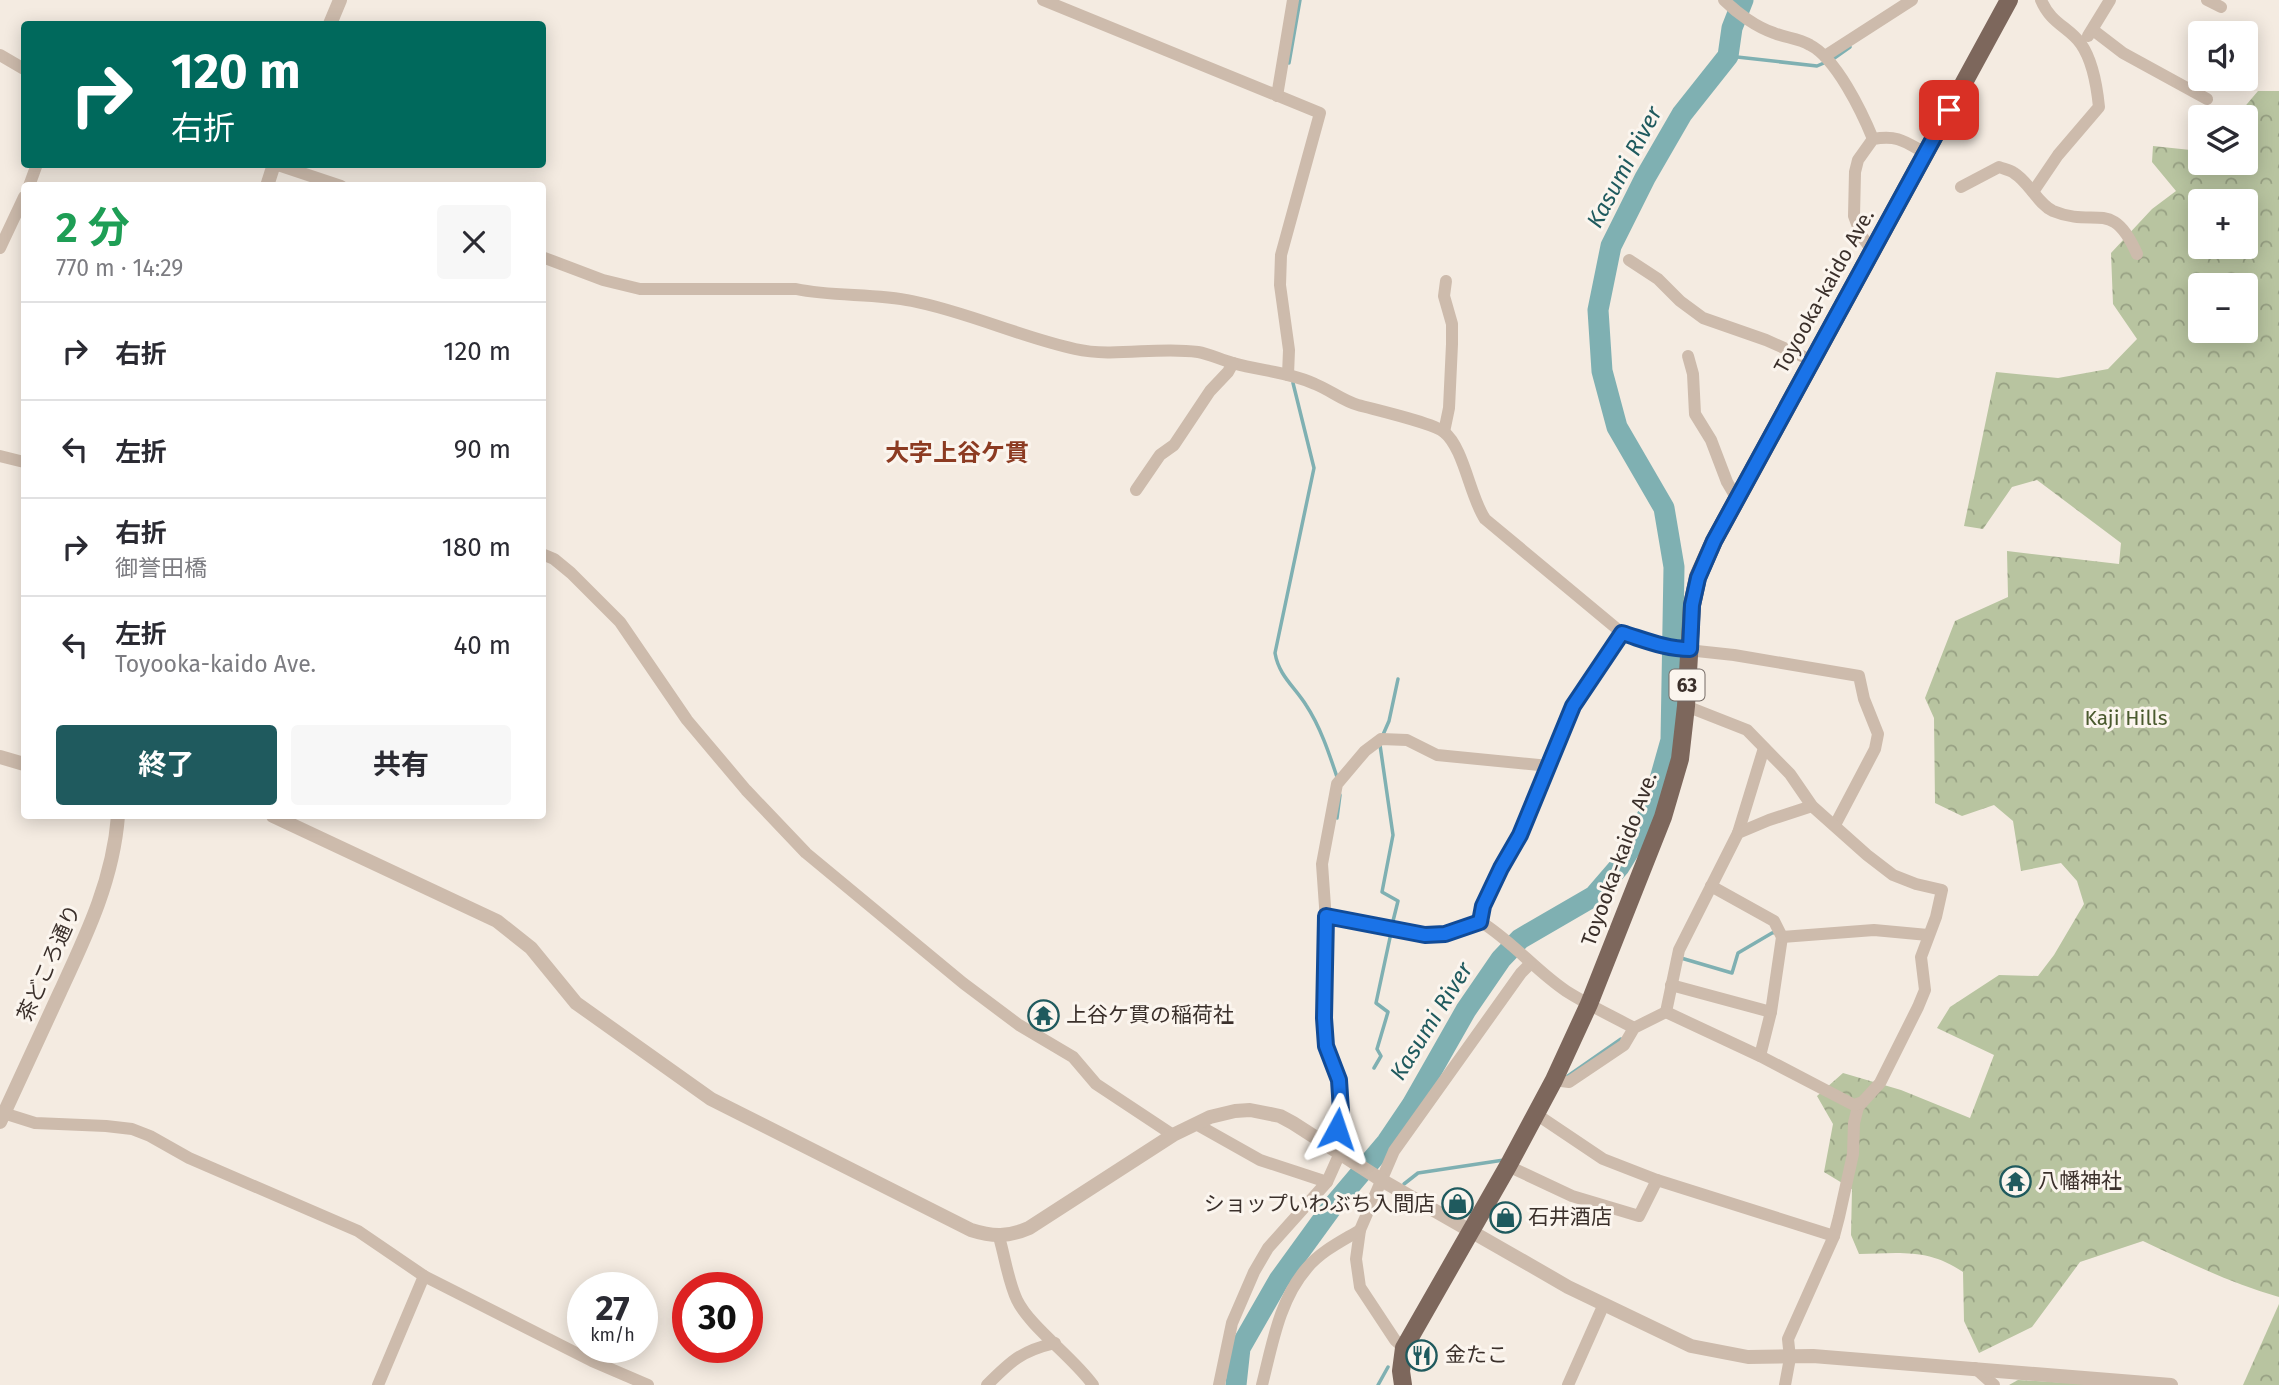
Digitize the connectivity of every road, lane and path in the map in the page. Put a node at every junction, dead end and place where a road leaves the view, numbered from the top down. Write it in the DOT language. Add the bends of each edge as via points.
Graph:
graph roads {
  1 [pos="340,0"];
  2 [pos="1044,0"];
  3 [pos="1293,0"];
  4 [pos="1912,0"];
  5 [pos="2009,0"];
  6 [pos="2041,0"];
  7 [pos="2110,0"];
  8 [pos="2207,0"];
  9 [pos="1725,1"];
  10 [pos="2221,7"];
  11 [pos="331,21"];
  12 [pos="2092,30"];
  13 [pos="2081,44"];
  14 [pos="0,55"];
  15 [pos="1827,60"];
  16 [pos="21,67"];
  17 [pos="1277,96"];
  18 [pos="2207,99"];
  19 [pos="1873,139"];
  20 [pos="1925,153"];
  21 [pos="287,168"];
  22 [pos="329,182"];
  23 [pos="1961,187"];
  24 [pos="2034,192"];
  25 [pos="21,203"];
  26 [pos="0,248"];
  27 [pos="1873,252"];
  28 [pos="2137,254"];
  29 [pos="546,259"];
  30 [pos="1629,260"];
  31 [pos="1446,281"];
  32 [pos="1688,356"];
  33 [pos="1811,360"];
  34 [pos="1233,363"];
  35 [pos="1288,375"];
  36 [pos="1444,432"];
  37 [pos="0,456"];
  38 [pos="21,461"];
  39 [pos="1136,490"];
  40 [pos="1737,499"];
  41 [pos="546,556"];
  42 [pos="1622,633"];
  43 [pos="1684,649"];
  44 [pos="1686,706"];
  45 [pos="1764,748"];
  46 [pos="0,757"];
  47 [pos="21,763"];
  48 [pos="1549,766"];
  49 [pos="1812,806"];
  50 [pos="118,819"];
  51 [pos="279,819"];
  52 [pos="1835,825"];
  53 [pos="1738,833"];
  54 [pos="1711,886"];
  55 [pos="1326,916"];
  56 [pos="1480,922"];
  57 [pos="1928,935"];
  58 [pos="1782,937"];
  59 [pos="1531,964"];
  60 [pos="1671,985"];
  61 [pos="1588,1004"];
  62 [pos="1666,1012"];
  63 [pos="1771,1012"];
  64 [pos="1634,1028"];
  65 [pos="1760,1056"];
  66 [pos="1554,1080"];
  67 [pos="1860,1104"];
  68 [pos="1536,1114"];
  69 [pos="1,1116"];
  70 [pos="1196,1124"];
  71 [pos="1173,1135"];
  72 [pos="1341,1153"];
  73 [pos="1508,1166"];
  74 [pos="1381,1179"];
  75 [pos="1657,1180"];
  76 [pos="1327,1182"];
  77 [pos="1360,1230"];
  78 [pos="1470,1231"];
  79 [pos="999,1237"];
  80 [pos="1834,1237"];
  81 [pos="424,1276"];
  82 [pos="1604,1304"];
  83 [pos="1055,1343"];
  84 [pos="1404,1348"];
  85 [pos="1790,1358"];
  86 [pos="1975,1368"];
  87 [pos="378,1385"];
  88 [pos="648,1385"];
  89 [pos="987,1385"];
  90 [pos="1093,1385"];
  91 [pos="1219,1385"];
  92 [pos="1262,1385"];
  93 [pos="1403,1385"];
  94 [pos="1568,1385"];
  95 [pos="1785,1385"];
  96 [pos="1994,1385"];
  97 [pos="2171,1385"];
  1 -- 11 [label="street"];
  2 -- 17 [label="street"];
  3 -- 17 [label="street"];
  4 -- 15 [label="street"];
  5 -- 20 [label="main road, Toyooka-kaido Ave. / 63"];
  6 -- 13 [label="street" via="2056,23"];
  7 -- 12 [label="street"];
  8 -- 10 [label="street"];
  9 -- 15 [label="street" via="1752,22 1812,46"];
  12 -- 13 [label="street"];
  12 -- 18 [label="street" via="2123,53"];
  13 -- 24 [label="street" via="2097,85 2099,107"];
  14 -- 16 [label="street"];
  15 -- 19 [label="street"];
  17 -- 35 [label="street" via="1320,113 1281,255"];
  19 -- 20 [label="street" via="1898,138"];
  19 -- 27 [label="street" via="1855,172 1854,216"];
  20 -- 27 [label="main road, Toyooka-kaido Ave. / 63"];
  21 -- 22 [label="street"];
  23 -- 24 [label="street" via="1999,167 2014,173"];
  24 -- 28 [label="street" via="2051,211 2109,218 2120,225"];
  25 -- 26 [label="street"];
  27 -- 33 [label="main road, Toyooka-kaido Ave. / 63"];
  29 -- 34 [label="street" via="640,289 796,289 879,296 956,311 1077,350 1193,351"];
  30 -- 33 [label="street" via="1703,318"];
  31 -- 36 [label="street" via="1452,344 1450,408"];
  32 -- 40 [label="street" via="1695,414"];
  33 -- 40 [label="main road, Toyooka-kaido Ave. / 63"];
  34 -- 35 [label="street"];
  34 -- 39 [label="street"];
  35 -- 36 [label="street" via="1354,404"];
  36 -- 42 [label="street" via="1457,451 1485,519"];
  37 -- 38 [label="street"];
  40 -- 43 [label="main road, Toyooka-kaido Ave. / 63" via="1698,578"];
  41 -- 71 [label="street" via="571,573 620,622 687,720 806,853 963,983 1019,1025 1073,1057 1096,1084"];
  42 -- 43 [label="street"];
  42 -- 48 [label="street" via="1573,706"];
  43 -- 44 [label="main road, Toyooka-kaido Ave. / 63"];
  43 -- 52 [label="street" via="1859,676 1878,734 1875,749"];
  44 -- 45 [label="street" via="1746,730"];
  44 -- 61 [label="main road, Toyooka-kaido Ave. / 63" via="1679,759 1663,817"];
  45 -- 49 [label="street"];
  45 -- 53 [label="street"];
  46 -- 47 [label="street"];
  48 -- 55 [label="street" via="1437,755 1408,740 1381,739 1336,783 1322,864"];
  48 -- 56 [label="street" via="1483,906"];
  49 -- 52 [label="street"];
  49 -- 53 [label="street"];
  50 -- 69 [label="street, 茶どころ通り" via="108,880 93,921"];
  51 -- 79 [label="street" via="497,921 531,948 576,1003 712,1099 971,1230"];
  52 -- 57 [label="street" via="1894,875 1942,890"];
  53 -- 54 [label="street"];
  54 -- 58 [label="street" via="1774,921"];
  54 -- 60 [label="street" via="1679,950"];
  55 -- 56 [label="street" via="1425,935 1445,934"];
  55 -- 72 [label="street" via="1324,1018 1326,1046 1339,1080"];
  56 -- 59 [label="street"];
  57 -- 58 [label="street" via="1874,930"];
  57 -- 67 [label="street" via="1922,957 1925,990 1919,1007 1880,1083"];
  58 -- 63 [label="street"];
  59 -- 61 [label="street"];
  59 -- 74 [label="street" via="1394,1151"];
  60 -- 62 [label="street"];
  60 -- 63 [label="street"];
  61 -- 64 [label="street"];
  61 -- 66 [label="main road, Toyooka-kaido Ave. / 63"];
  62 -- 64 [label="street"];
  62 -- 65 [label="street"];
  63 -- 65 [label="street"];
  64 -- 66 [label="street" via="1623,1045 1569,1082"];
  65 -- 67 [label="street"];
  66 -- 68 [label="main road, Toyooka-kaido Ave. / 63"];
  67 -- 80 [label="street"];
  68 -- 73 [label="main road, Toyooka-kaido Ave. / 63"];
  68 -- 75 [label="street" via="1603,1159"];
  69 -- 81 [label="street" via="34,1123 132,1129 358,1231"];
  70 -- 71 [label="street"];
  70 -- 72 [label="street" via="1235,1111 1266,1112"];
  70 -- 76 [label="street" via="1259,1160"];
  71 -- 79 [label="street" via="1029,1228"];
  72 -- 74 [label="street"];
  72 -- 76 [label="street"];
  73 -- 75 [label="street" via="1572,1196 1639,1216"];
  73 -- 78 [label="main road, Toyooka-kaido Ave. / 63"];
  74 -- 77 [label="street"];
  74 -- 78 [label="street"];
  75 -- 80 [label="street"];
  76 -- 91 [label="street" via="1268,1248 1254,1272 1232,1323"];
  77 -- 84 [label="street" via="1356,1259 1360,1287"];
  77 -- 92 [label="street" via="1306,1268 1283,1310"];
  78 -- 82 [label="street"];
  78 -- 84 [label="main road, Toyooka-kaido Ave. / 63"];
  79 -- 83 [label="street" via="1016,1298"];
  80 -- 85 [label="street" via="1788,1339"];
  81 -- 87 [label="street"];
  81 -- 88 [label="street"];
  82 -- 85 [label="street" via="1690,1346 1748,1357"];
  82 -- 94 [label="street"];
  83 -- 89 [label="street" via="1029,1349"];
  83 -- 90 [label="street"];
  84 -- 93 [label="main road, Toyooka-kaido Ave. / 63"];
  85 -- 86 [label="street"];
  85 -- 95 [label="street"];
  86 -- 96 [label="street"];
  86 -- 97 [label="street"];
}
